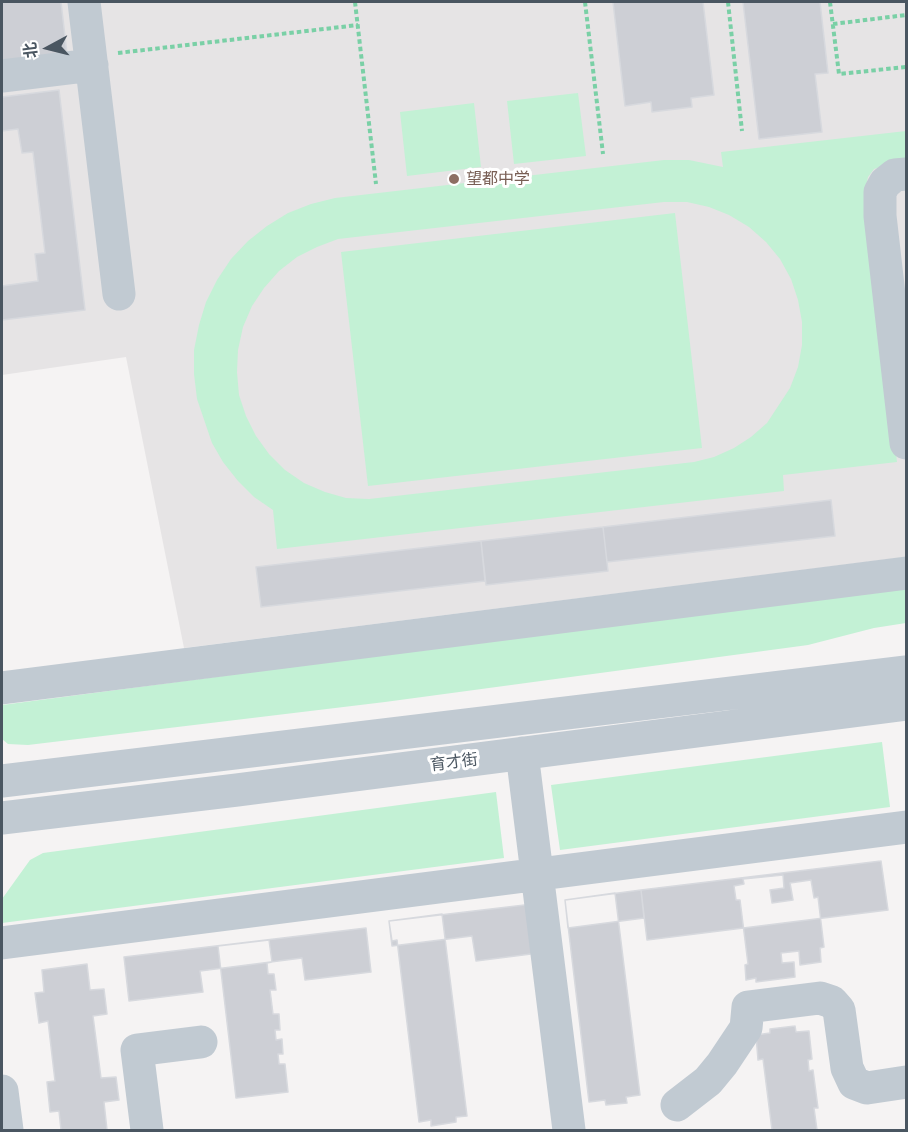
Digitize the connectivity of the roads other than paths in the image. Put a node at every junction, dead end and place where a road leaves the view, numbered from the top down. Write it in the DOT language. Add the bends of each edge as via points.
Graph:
graph roads {
  1 [pos="84,2"];
  2 [pos="91,60"];
  3 [pos="2,76"];
  4 [pos="906,174"];
  5 [pos="119,294"];
  6 [pos="906,443"];
  7 [pos="906,573"];
  8 [pos="906,672"];
  9 [pos="2,688"];
  10 [pos="906,704"];
  11 [pos="522,753"];
  12 [pos="4,778"];
  13 [pos="8,822"];
  14 [pos="906,827"];
  15 [pos="537,874"];
  16 [pos="2,943"];
  17 [pos="201,1042"];
  18 [pos="906,1082"];
  19 [pos="2,1091"];
  20 [pos="677,1105"];
  21 [pos="7,1131"];
  22 [pos="147,1131"];
  23 [pos="568,1131"];
  1 -- 2 [label="street"];
  2 -- 3 [label="street"];
  2 -- 5 [label="street"];
  4 -- 6 [label="street" via="895,175 885,183 880,192 880,216"];
  7 -- 9 [label="street"];
  8 -- 12 [label="street"];
  10 -- 11 [label="street, 育才街"];
  11 -- 13 [label="street, 育才街"];
  11 -- 15 [label="street"];
  14 -- 15 [label="street"];
  15 -- 16 [label="street"];
  15 -- 23 [label="street"];
  17 -- 22 [label="street" via="136,1050"];
  18 -- 20 [label="street" via="867,1088 854,1083 847,1068 839,1010 832,1002 820,998 748,1007 746,1028 722,1064 708,1081"];
  19 -- 21 [label="street"];
}
